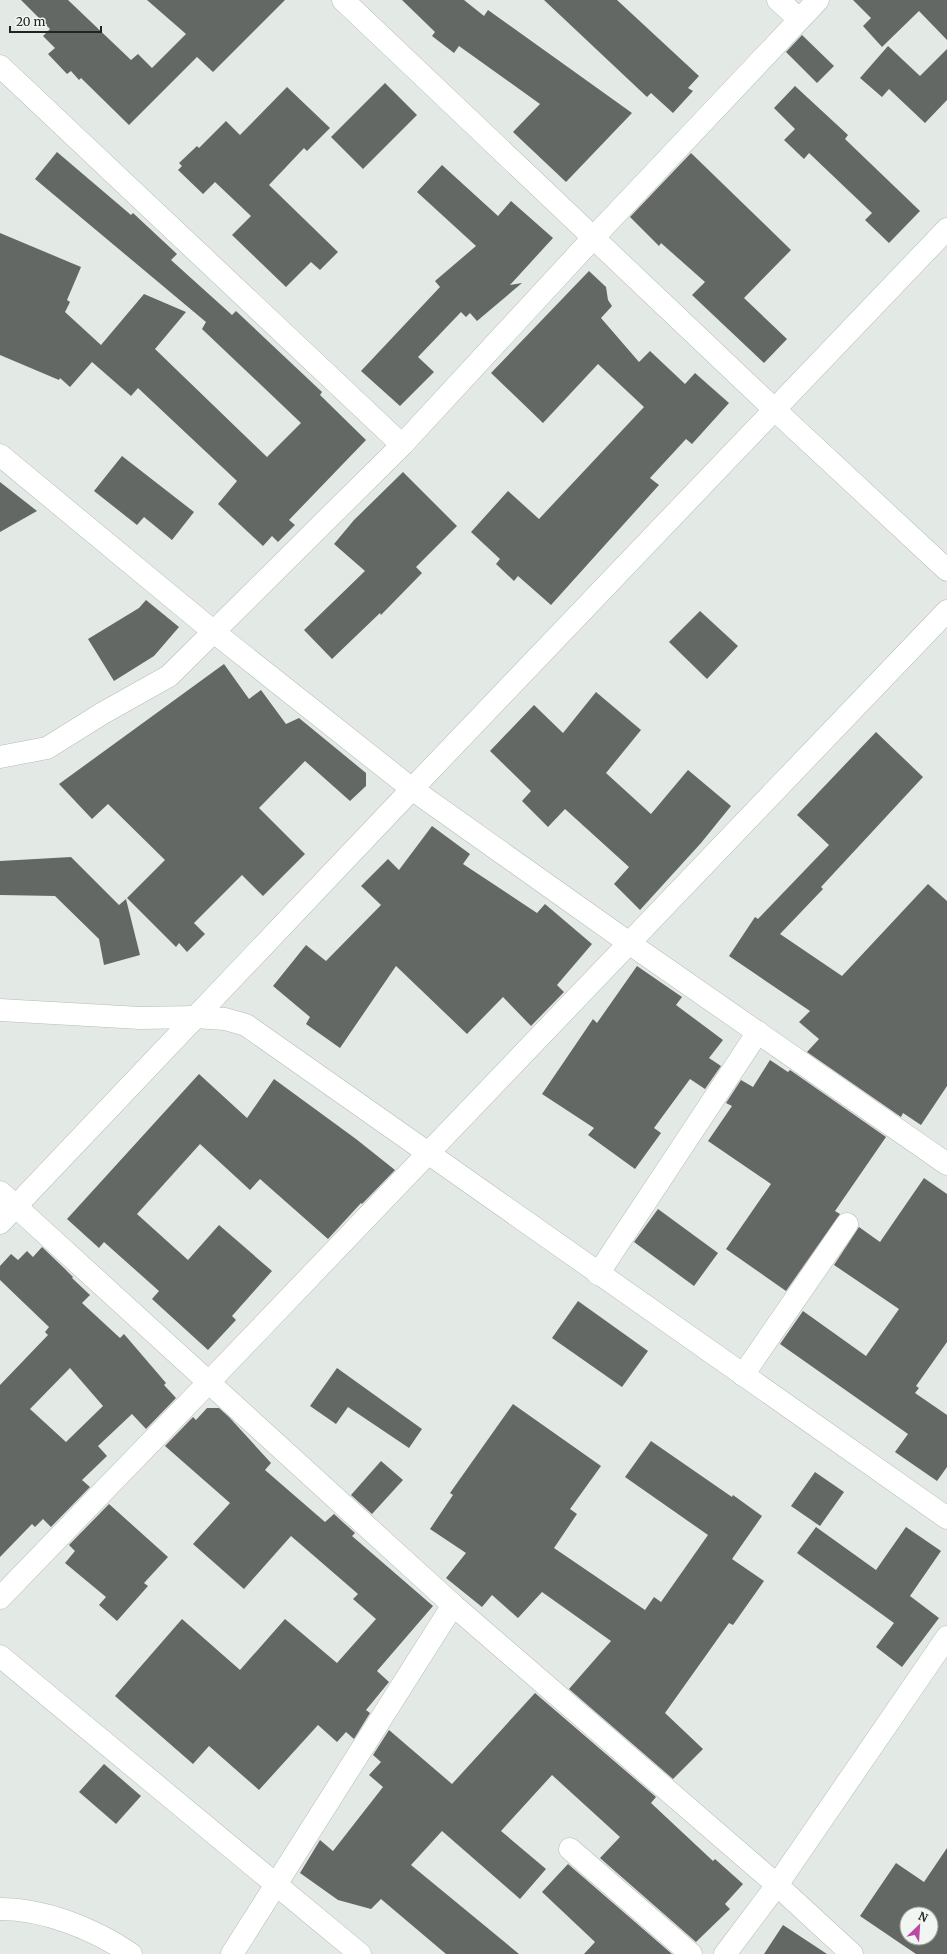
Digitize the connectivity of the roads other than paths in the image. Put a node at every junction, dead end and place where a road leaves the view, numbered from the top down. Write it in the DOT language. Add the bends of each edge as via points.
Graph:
graph roads {
  1 [pos="343,0"];
  2 [pos="778,0"];
  3 [pos="818,0"];
  4 [pos="800,19"];
  5 [pos="0,66"];
  6 [pos="947,229"];
  7 [pos="594,237"];
  8 [pos="775,410"];
  9 [pos="402,445"];
  10 [pos="0,455"];
  11 [pos="947,570"];
  12 [pos="947,611"];
  13 [pos="214,632"];
  14 [pos="0,757"];
  15 [pos="412,789"];
  16 [pos="629,943"];
  17 [pos="0,1010"];
  18 [pos="195,1017"];
  19 [pos="758,1032"];
  20 [pos="427,1155"];
  21 [pos="947,1164"];
  22 [pos="0,1192"];
  23 [pos="16,1206"];
  24 [pos="0,1223"];
  25 [pos="847,1224"];
  26 [pos="598,1274"];
  27 [pos="743,1375"];
  28 [pos="209,1382"];
  29 [pos="947,1518"];
  30 [pos="0,1598"];
  31 [pos="453,1605"];
  32 [pos="947,1637"];
  33 [pos="0,1656"];
  34 [pos="570,1849"];
  35 [pos="277,1885"];
  36 [pos="777,1885"];
  37 [pos="0,1909"];
  38 [pos="131,1954"];
  39 [pos="232,1954"];
  40 [pos="360,1954"];
  41 [pos="691,1954"];
  42 [pos="725,1954"];
  43 [pos="852,1954"];
  1 -- 7 [label="street"];
  2 -- 4 [label="street"];
  3 -- 4 [label="street"];
  4 -- 7 [label="street"];
  5 -- 9 [label="street"];
  6 -- 8 [label="street"];
  7 -- 8 [label="street"];
  7 -- 9 [label="street"];
  8 -- 11 [label="street"];
  8 -- 15 [label="street"];
  9 -- 13 [label="street"];
  10 -- 13 [label="street"];
  12 -- 16 [label="street"];
  13 -- 14 [label="street" via="168,676 47,748"];
  13 -- 15 [label="street"];
  15 -- 16 [label="street"];
  15 -- 18 [label="street"];
  16 -- 19 [label="street"];
  16 -- 20 [label="street"];
  17 -- 18 [label="street" via="140,1018"];
  18 -- 20 [label="street" via="225,1019 246,1025"];
  18 -- 23 [label="street"];
  19 -- 21 [label="street"];
  19 -- 26 [label="street"];
  20 -- 26 [label="street"];
  20 -- 28 [label="street"];
  22 -- 23 [label="street"];
  23 -- 24 [label="street"];
  23 -- 28 [label="street"];
  25 -- 27 [label="street"];
  26 -- 27 [label="street"];
  27 -- 29 [label="street"];
  28 -- 30 [label="street"];
  28 -- 31 [label="street"];
  31 -- 35 [label="street"];
  31 -- 36 [label="street"];
  32 -- 36 [label="street"];
  33 -- 35 [label="street"];
  34 -- 41 [label="street"];
  35 -- 39 [label="street"];
  35 -- 40 [label="street"];
  36 -- 42 [label="street"];
  36 -- 43 [label="street"];
  37 -- 38 [label="street" via="28,1912 67,1922 89,1930"];
}
